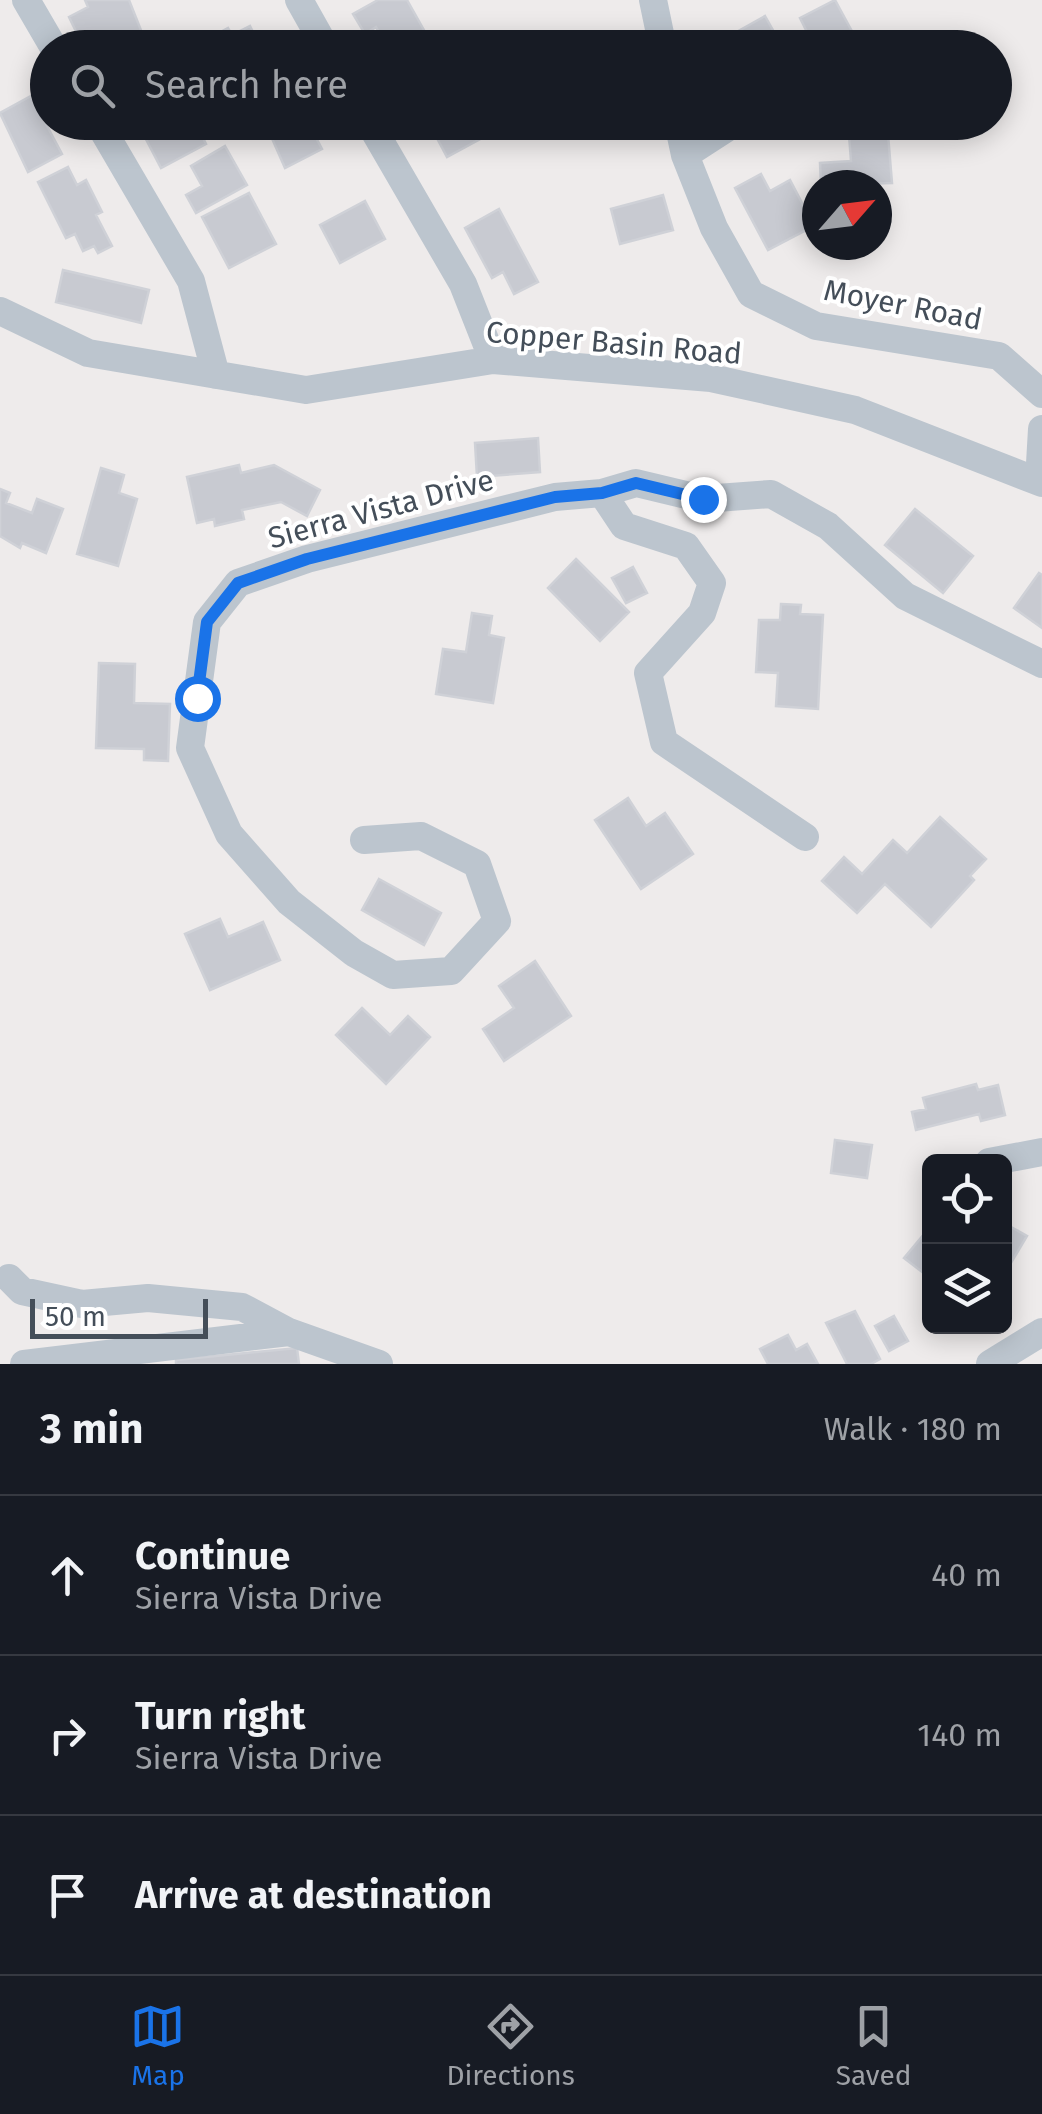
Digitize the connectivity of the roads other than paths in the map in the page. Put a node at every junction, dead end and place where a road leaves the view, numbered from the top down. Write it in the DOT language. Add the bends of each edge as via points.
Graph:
graph roads {
  1 [pos="26,0"];
  2 [pos="299,0"];
  3 [pos="653,0"];
  4 [pos="44,30"];
  5 [pos="316,30"];
  6 [pos="659,30"];
  7 [pos="108,140"];
  8 [pos="380,140"];
  9 [pos="682,140"];
  10 [pos="708,140"];
  11 [pos="685,155"];
  12 [pos="0,311"];
  13 [pos="493,360"];
  14 [pos="216,375"];
  15 [pos="1042,394"];
  16 [pos="1042,429"];
  17 [pos="1040,482"];
  18 [pos="602,493"];
  19 [pos="1042,664"];
  20 [pos="805,836"];
  21 [pos="364,840"];
  22 [pos="1042,1152"];
  23 [pos="1012,1158"];
  24 [pos="9,1278"];
  25 [pos="290,1332"];
  26 [pos="1042,1332"];
  27 [pos="0,1356"];
  28 [pos="9,1364"];
  29 [pos="24,1364"];
  30 [pos="379,1364"];
  31 [pos="990,1364"];
  1 -- 4 [label="street"];
  2 -- 5 [label="street"];
  3 -- 6 [label="street"];
  7 -- 14 [label="street" via="190,282"];
  8 -- 13 [label="street" via="462,284"];
  9 -- 11 [label="street, Moyer Road"];
  10 -- 11 [label="street"];
  11 -- 15 [label="street, Moyer Road" via="750,294 816,326 999,356"];
  12 -- 14 [label="street, Copper Basin Road" via="88,353"];
  13 -- 14 [label="street, Copper Basin Road" via="306,390"];
  13 -- 17 [label="street, Copper Basin Road" via="711,378 855,410"];
  16 -- 17 [label="street"];
  18 -- 19 [label="street, Sierra Vista Drive" via="636,483 703,499 771,494 828,526 905,596"];
  18 -- 20 [label="street" via="624,526 686,546 712,583 702,613 648,672 664,742"];
  18 -- 21 [label="street, Sierra Vista Drive" via="555,497 307,559 238,583 207,622 190,748 229,834 289,902 354,954 393,975 451,971 498,921 477,864 421,836"];
  22 -- 23 [label="street"];
  24 -- 25 [label="street" via="22,1291 82,1304 148,1298 242,1308"];
  25 -- 29 [label="street"];
  25 -- 30 [label="street"];
  26 -- 31 [label="street"];
  27 -- 28 [label="street"];
}
